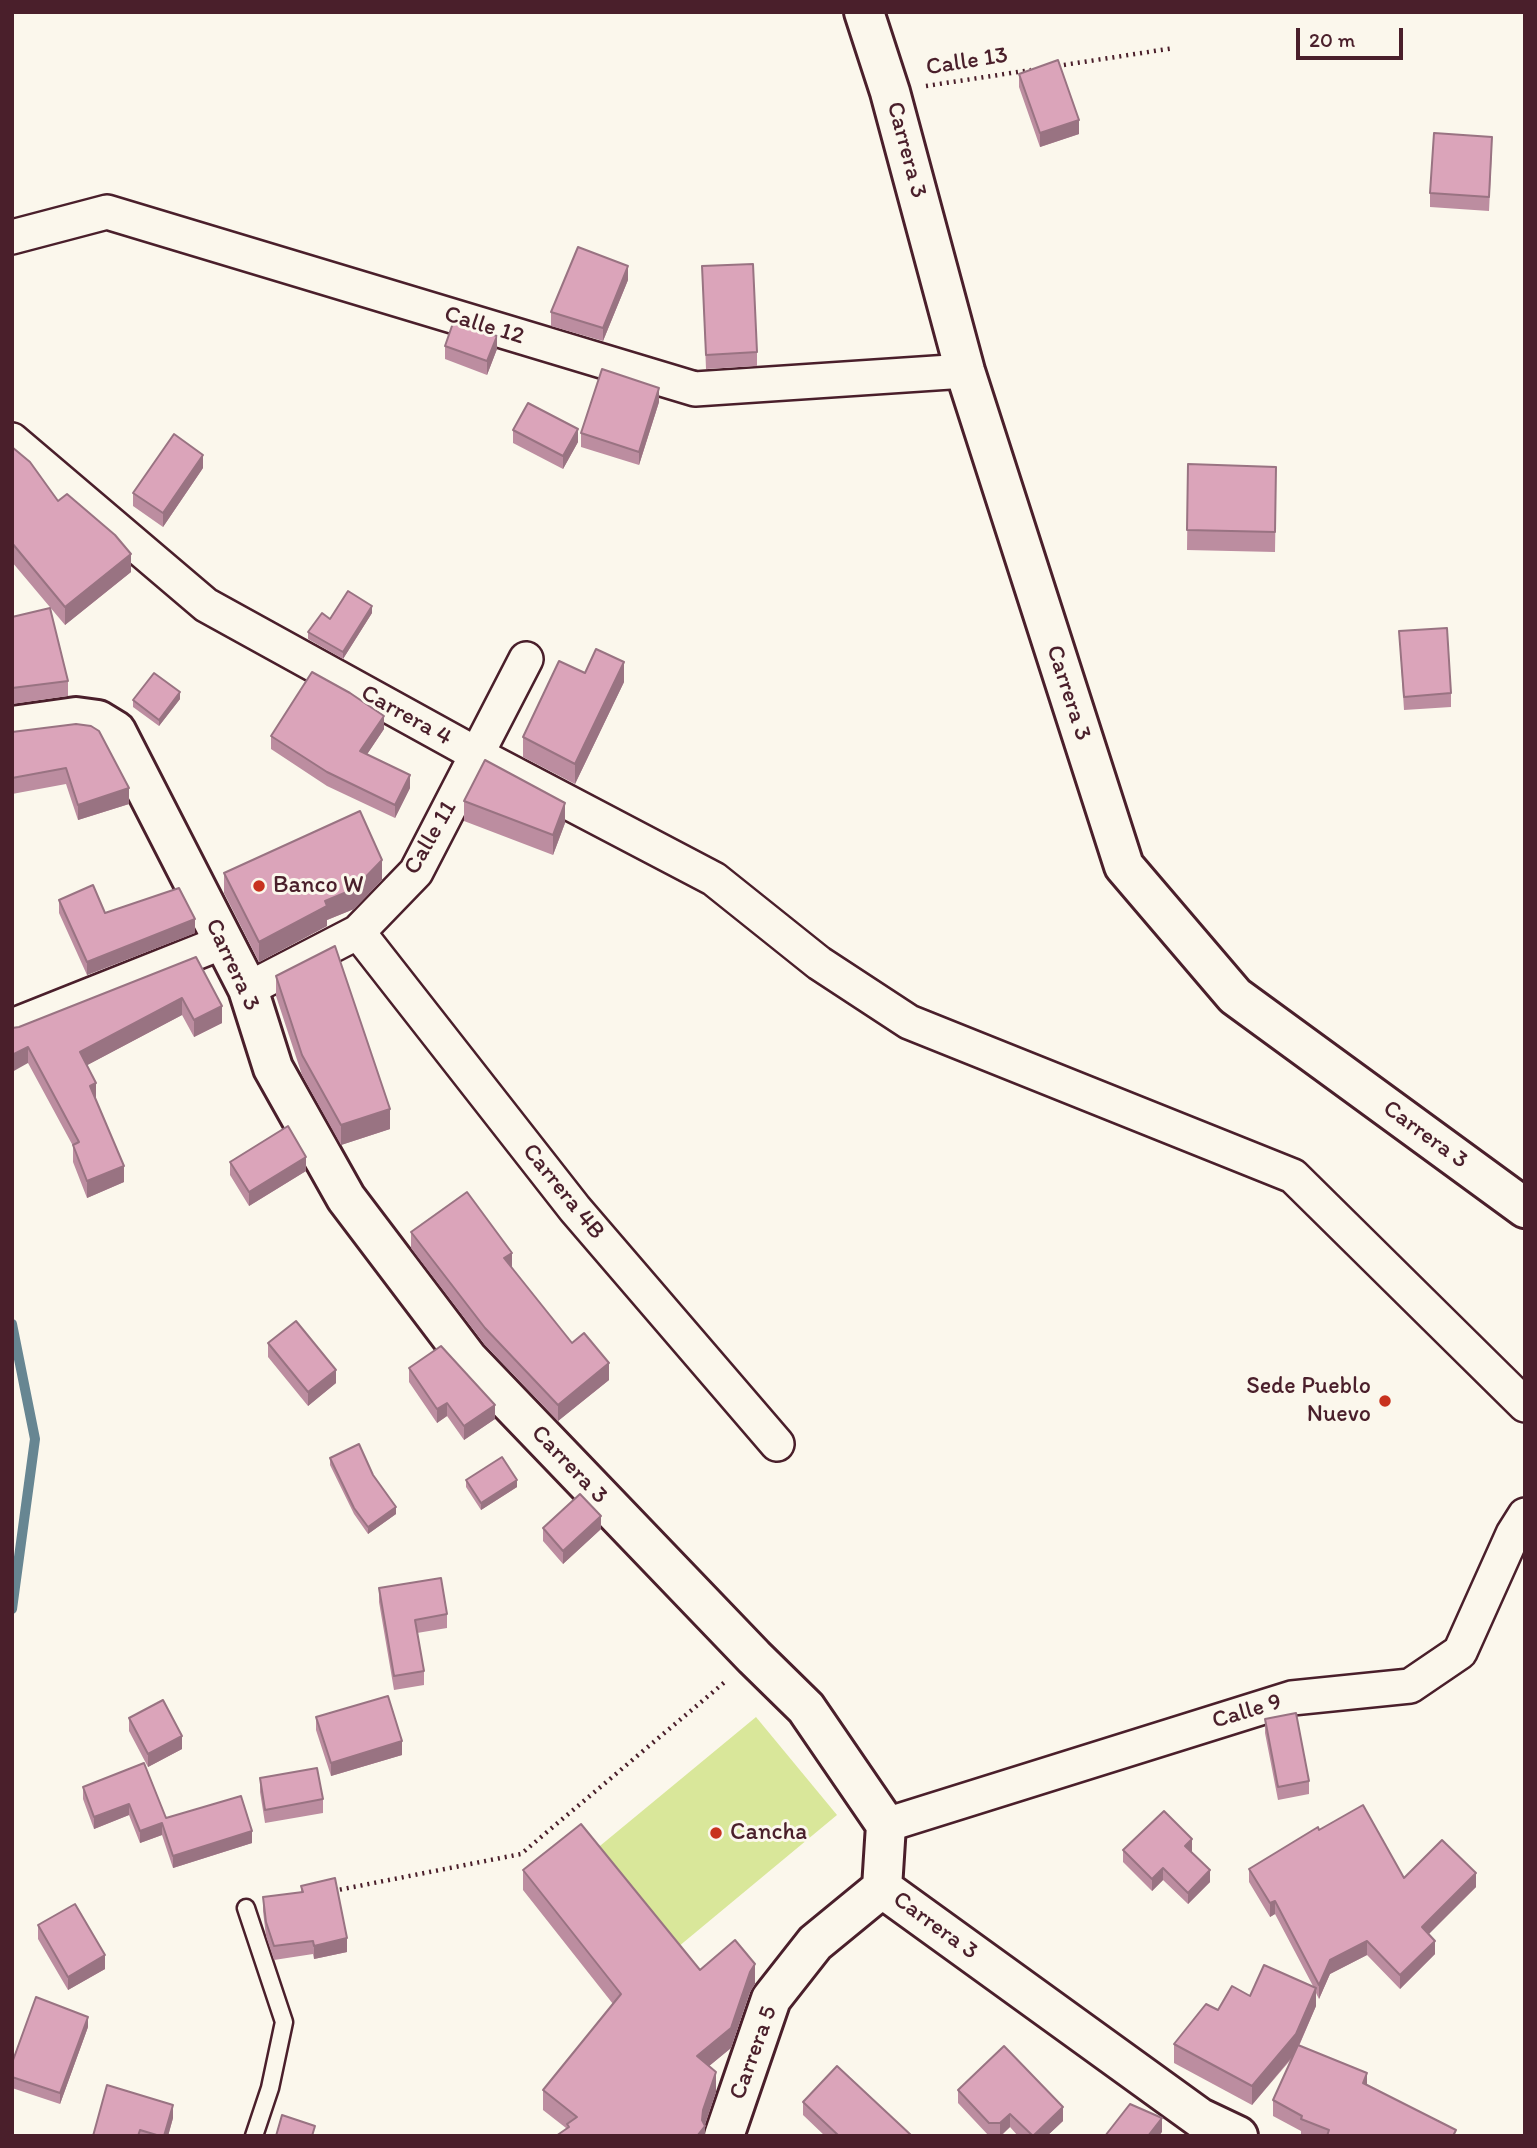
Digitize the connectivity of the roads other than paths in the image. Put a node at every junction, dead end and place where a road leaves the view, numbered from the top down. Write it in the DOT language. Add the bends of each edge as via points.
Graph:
graph roads {
  1 [pos="863,12"];
  2 [pos="12,237"];
  3 [pos="965,371"];
  4 [pos="12,440"];
  5 [pos="526,659"];
  6 [pos="12,726"];
  7 [pos="476,754"];
  8 [pos="358,932"];
  9 [pos="223,942"];
  10 [pos="248,989"];
  11 [pos="12,1026"];
  12 [pos="1525,1208"];
  13 [pos="1525,1405"];
  14 [pos="777,1444"];
  15 [pos="1525,1515"];
  16 [pos="886,1825"];
  17 [pos="882,1888"];
  18 [pos="246,1908"];
  19 [pos="254,2136"];
  20 [pos="724,2136"];
  21 [pos="1238,2136"];
  1 -- 3 [label="street, Carrera 3" via="890,92"];
  2 -- 3 [label="street, Calle 12" via="107,212 695,389"];
  3 -- 12 [label="street, Carrera 3" via="1124,866 1235,996"];
  4 -- 7 [label="street, Carrera 4" via="206,606"];
  5 -- 7 [label="street, Calle 11"];
  6 -- 9 [label="street, Carrera 3" via="76,717 98,720 116,731"];
  7 -- 8 [label="street, Calle 11" via="416,872"];
  7 -- 13 [label="street, Carrera 4" via="714,879 819,963 909,1023 1293,1176"];
  8 -- 10 [label="street, Calle 11"];
  8 -- 14 [label="street, Carrera 4B" via="575,1209"];
  9 -- 10 [label="street, Carrera 3"];
  9 -- 11 [label="street"];
  10 -- 16 [label="street, Carrera 3" via="272,1068 346,1198 460,1349 806,1708"];
  15 -- 16 [label="street, Calle 9" via="1460,1652 1410,1686 1292,1698"];
  16 -- 17 [label="street, Carrera 3"];
  17 -- 20 [label="street, Carrera 5" via="815,1943 771,1998"];
  17 -- 21 [label="street, Carrera 3" via="1200,2118"];
  18 -- 19 [label="lane" via="284,2022"];
}
